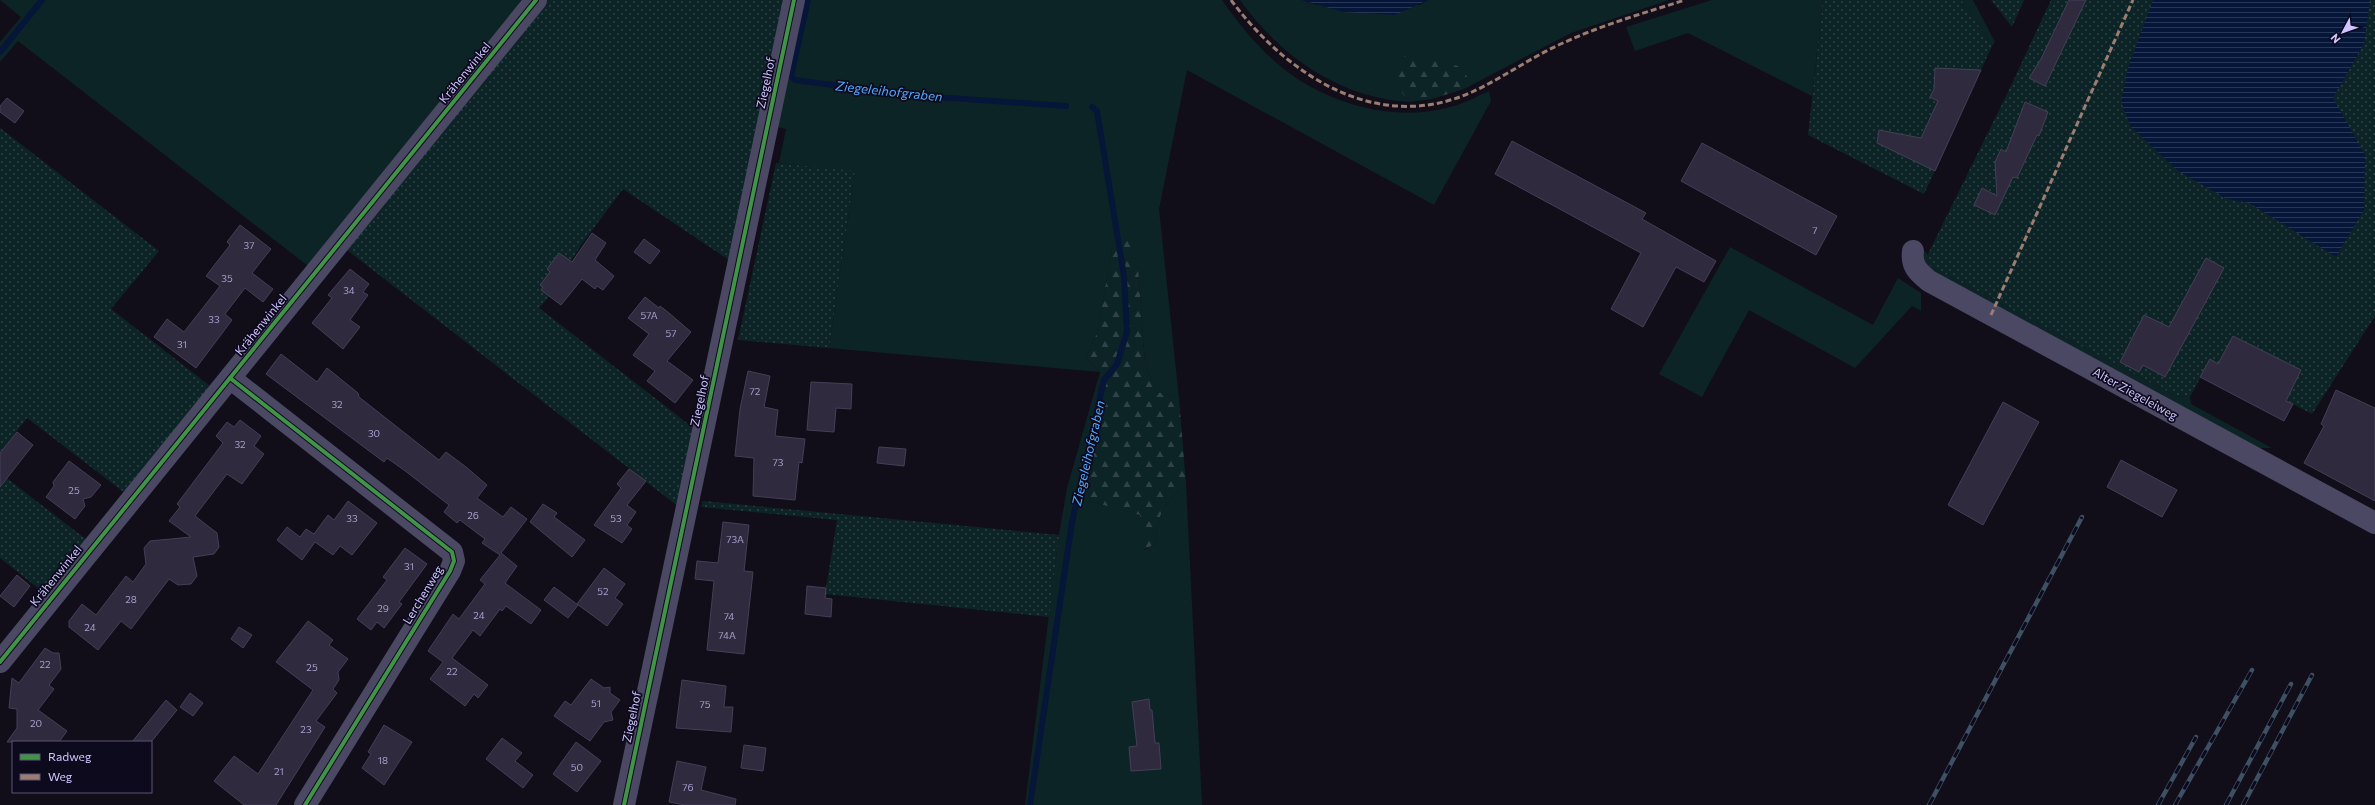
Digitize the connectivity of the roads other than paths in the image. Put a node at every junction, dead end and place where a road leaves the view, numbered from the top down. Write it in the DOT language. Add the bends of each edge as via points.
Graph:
graph roads {
  1 [pos="536,0"];
  2 [pos="794,0"];
  3 [pos="1913,252"];
  4 [pos="230,378"];
  5 [pos="2375,523"];
  6 [pos="0,662"];
  7 [pos="305,805"];
  8 [pos="624,805"];
  1 -- 4 [label="street, Krähenwinkel"];
  2 -- 8 [label="street, Ziegelhof"];
  3 -- 5 [label="street, Alter Ziegeleiweg" via="1912,261 1929,281"];
  4 -- 6 [label="street, Krähenwinkel"];
  4 -- 7 [label="street, Lerchenweg" via="446,544 452,552 454,561"];
}
